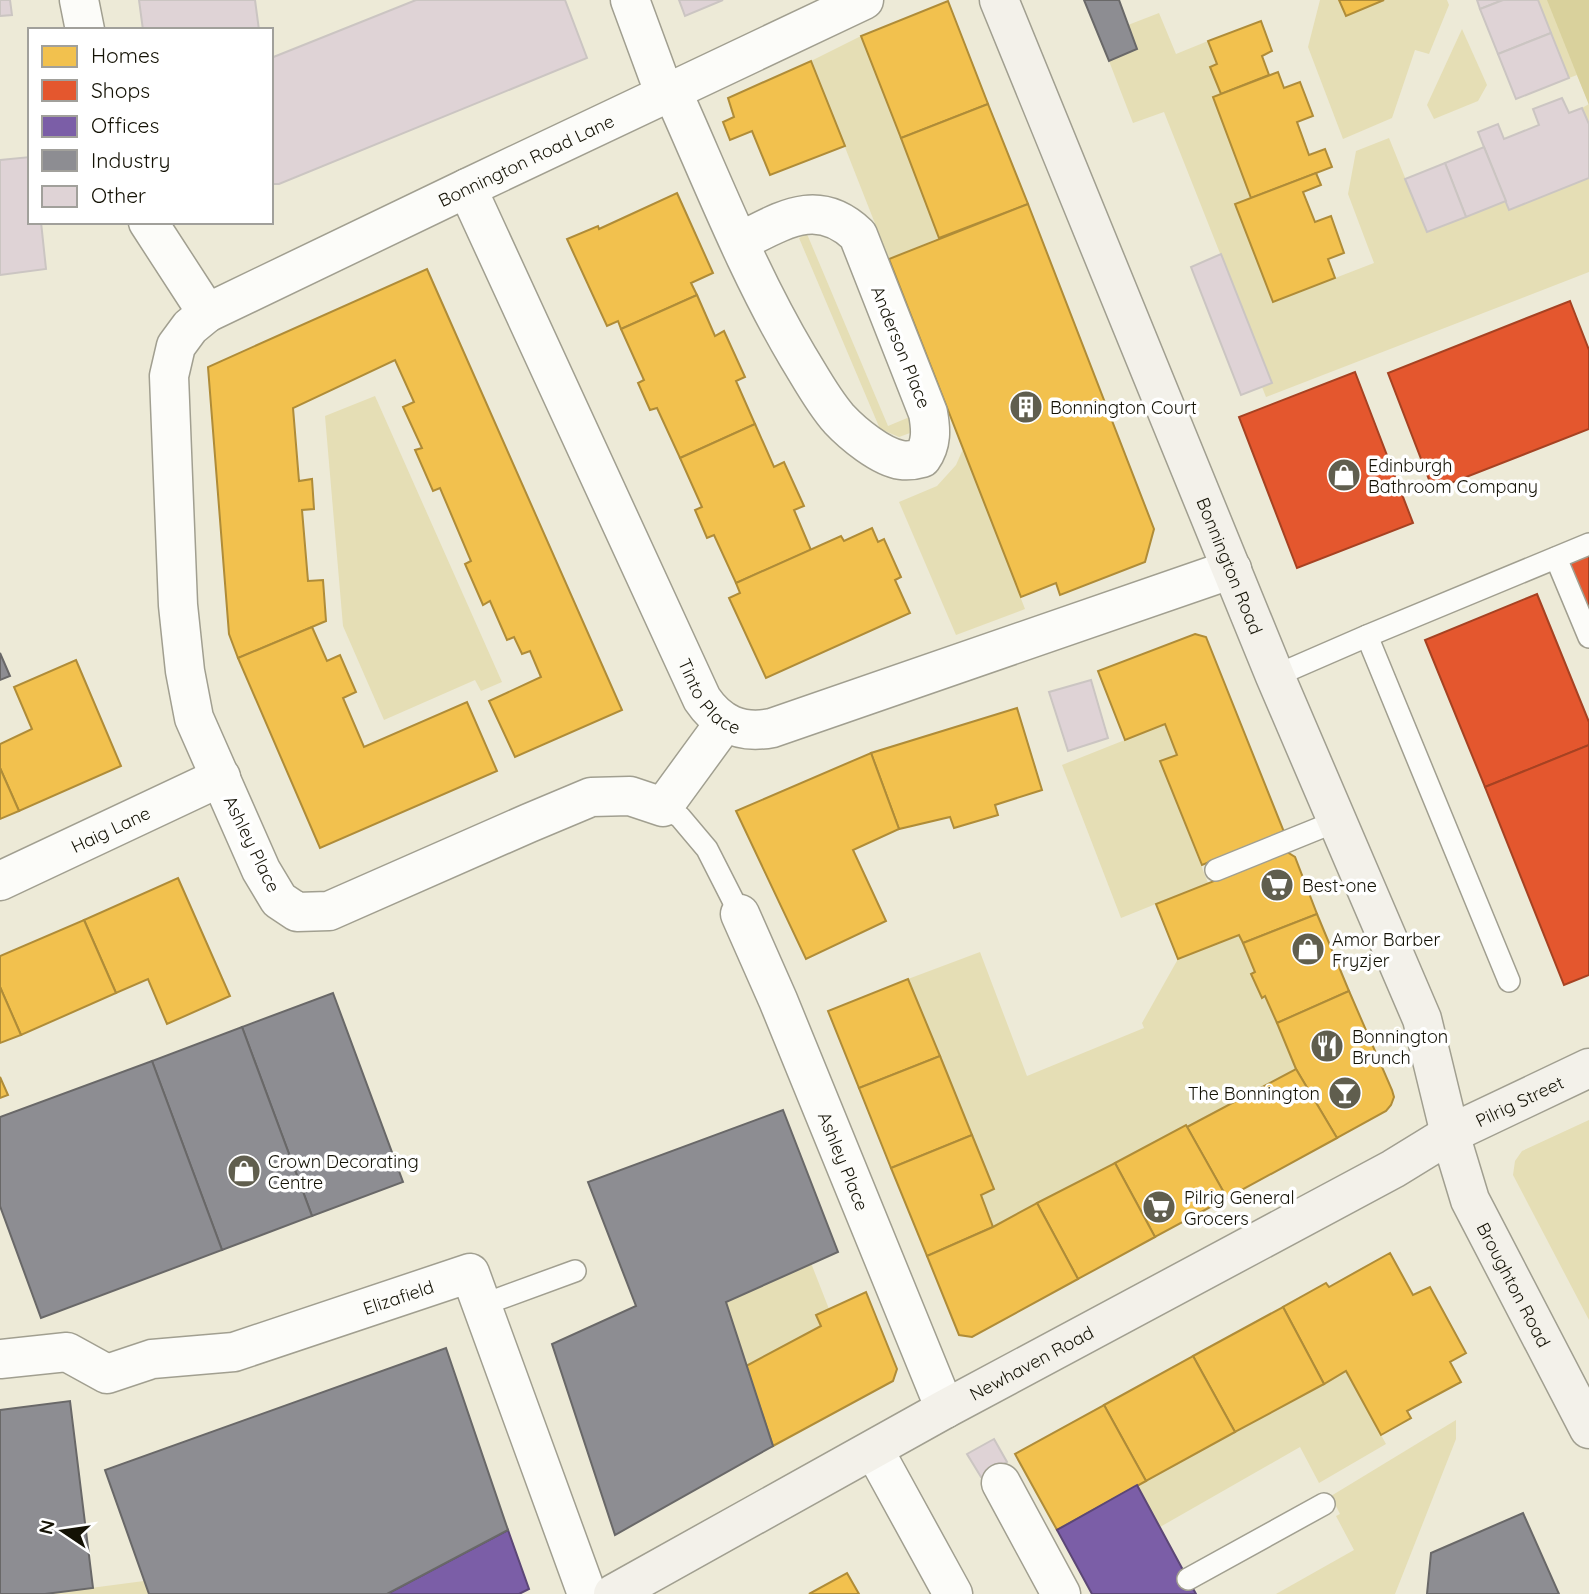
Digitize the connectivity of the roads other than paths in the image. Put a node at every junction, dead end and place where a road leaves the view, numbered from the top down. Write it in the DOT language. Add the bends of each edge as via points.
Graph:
graph roads {
  1 [pos="79,0"];
  2 [pos="630,0"];
  3 [pos="864,0"];
  4 [pos="999,0"];
  5 [pos="85,28"];
  6 [pos="668,93"];
  7 [pos="467,188"];
  8 [pos="149,224"];
  9 [pos="739,242"];
  10 [pos="199,320"];
  11 [pos="1589,544"];
  12 [pos="1556,558"];
  13 [pos="1232,569"];
  14 [pos="1367,636"];
  15 [pos="1589,637"];
  16 [pos="1275,676"];
  17 [pos="725,722"];
  18 [pos="221,777"];
  19 [pos="663,807"];
  20 [pos="1337,821"];
  21 [pos="1216,870"];
  22 [pos="0,881"];
  23 [pos="740,914"];
  24 [pos="1509,981"];
  25 [pos="1589,1068"];
  26 [pos="1450,1134"];
  27 [pos="575,1271"];
  28 [pos="482,1305"];
  29 [pos="0,1359"];
  30 [pos="945,1409"];
  31 [pos="1589,1429"];
  32 [pos="874,1450"];
  33 [pos="1001,1483"];
  34 [pos="1324,1504"];
  35 [pos="1188,1579"];
  36 [pos="587,1594"];
  37 [pos="613,1594"];
  38 [pos="953,1594"];
  39 [pos="1062,1594"];
  1 -- 5 [label="street"];
  2 -- 6 [label="street, Anderson Place"];
  3 -- 6 [label="street, Bonnington Road Lane"];
  4 -- 13 [label="main road, Bonnington Road"];
  6 -- 7 [label="street, Bonnington Road Lane"];
  6 -- 9 [label="street, Anderson Place"];
  7 -- 10 [label="street, Bonnington Road Lane"];
  7 -- 17 [label="street, Tinto Place" via="702,699"];
  8 -- 10 [label="street"];
  9 -- 9 [label="street, Anderson Place" via="789,341 838,418 892,458 922,458 931,436 928,413 858,235 830,216 805,214"];
  10 -- 18 [label="street, Ashley Place" via="176,346 169,376 178,605 194,718"];
  11 -- 12 [label="lane"];
  12 -- 14 [label="lane"];
  12 -- 15 [label="lane"];
  13 -- 16 [label="main road, Bonnington Road"];
  13 -- 17 [label="street, Tinto Place" via="772,728 754,730"];
  14 -- 16 [label="lane"];
  14 -- 24 [label="lane"];
  16 -- 20 [label="main road, Bonnington Road"];
  17 -- 19 [label="street"];
  18 -- 19 [label="street, Ashley Place" via="261,870 279,900 297,912 329,911 591,797 630,796"];
  18 -- 22 [label="street, Haig Lane"];
  19 -- 23 [label="lane" via="680,817 707,849"];
  20 -- 21 [label="lane"];
  20 -- 26 [label="main road, Bonnington Road" via="1422,1019"];
  23 -- 30 [label="street, Ashley Place"];
  25 -- 26 [label="main road, Pilrig Street"];
  26 -- 30 [label="main road, Newhaven Road"];
  26 -- 31 [label="main road, Broughton Road" via="1471,1200"];
  27 -- 28 [label="lane"];
  28 -- 29 [label="street, Elizafield" via="470,1273 234,1352 152,1359 107,1374 66,1352"];
  28 -- 36 [label="street, Elizafield"];
  30 -- 32 [label="main road, Newhaven Road"];
  32 -- 37 [label="main road, Newhaven Road"];
  32 -- 38 [label="street"];
  33 -- 39 [label="street"];
  34 -- 35 [label="lane"];
}
